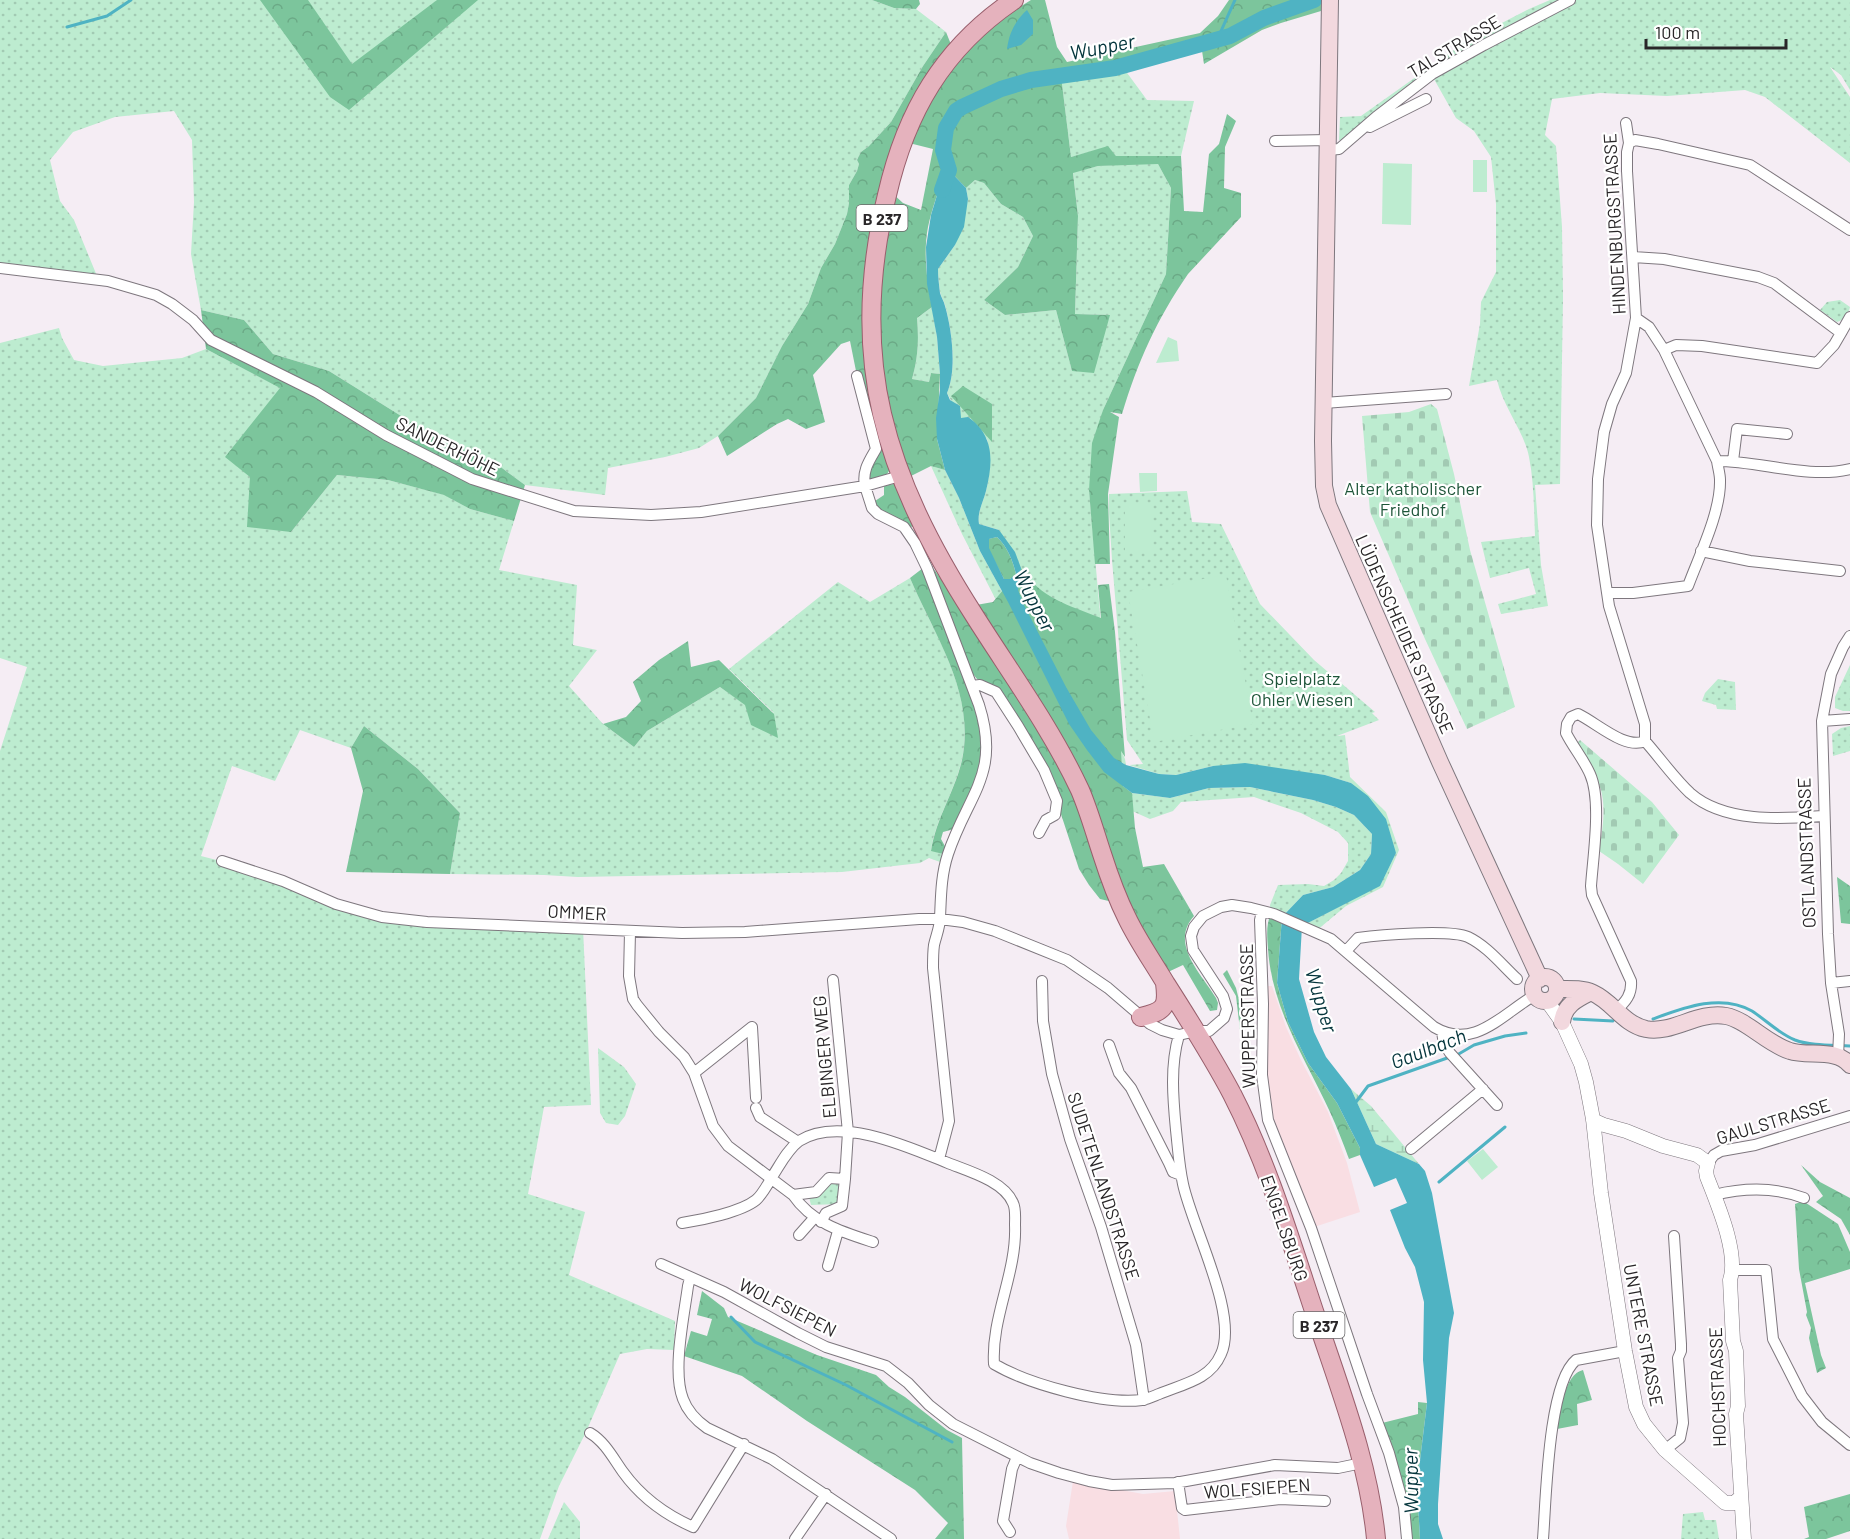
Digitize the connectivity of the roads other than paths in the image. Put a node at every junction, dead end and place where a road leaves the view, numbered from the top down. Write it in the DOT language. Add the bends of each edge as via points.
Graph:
graph roads {
  1 [pos="1014,0"];
  2 [pos="1570,0"];
  3 [pos="1329,4"];
  4 [pos="1426,99"];
  5 [pos="1626,123"];
  6 [pos="1362,130"];
  7 [pos="1275,141"];
  8 [pos="1629,143"];
  9 [pos="1328,145"];
  10 [pos="1850,230"];
  11 [pos="1633,257"];
  12 [pos="0,268"];
  13 [pos="1636,318"];
  14 [pos="1850,318"];
  15 [pos="1840,333"];
  16 [pos="1664,350"];
  17 [pos="857,376"];
  18 [pos="1446,394"];
  19 [pos="1324,403"];
  20 [pos="1787,434"];
  21 [pos="1718,461"];
  22 [pos="1733,461"];
  23 [pos="1850,469"];
  24 [pos="900,476"];
  25 [pos="866,486"];
  26 [pos="1701,550"];
  27 [pos="1840,571"];
  28 [pos="1607,593"];
  29 [pos="1850,636"];
  30 [pos="972,686"];
  31 [pos="1850,719"];
  32 [pos="1822,721"];
  33 [pos="1645,741"];
  34 [pos="1823,816"];
  35 [pos="1039,832"];
  36 [pos="222,861"];
  37 [pos="1262,911"];
  38 [pos="940,919"];
  39 [pos="630,932"];
  40 [pos="1346,951"];
  41 [pos="1517,979"];
  42 [pos="833,980"];
  43 [pos="1042,981"];
  44 [pos="1164,981"];
  45 [pos="1850,981"];
  46 [pos="1831,983"];
  47 [pos="1591,992"];
  48 [pos="1546,995"];
  49 [pos="1616,1011"];
  50 [pos="1141,1017"];
  51 [pos="1562,1022"];
  52 [pos="1194,1032"];
  53 [pos="1442,1032"];
  54 [pos="1108,1045"];
  55 [pos="1842,1057"];
  56 [pos="694,1073"];
  57 [pos="1483,1089"];
  58 [pos="1497,1105"];
  59 [pos="1850,1116"];
  60 [pos="1597,1126"];
  61 [pos="848,1132"];
  62 [pos="798,1142"];
  63 [pos="1411,1149"];
  64 [pos="939,1159"];
  65 [pos="1708,1163"];
  66 [pos="1181,1175"];
  67 [pos="772,1178"];
  68 [pos="844,1179"];
  69 [pos="793,1195"];
  70 [pos="1714,1196"];
  71 [pos="1804,1198"];
  72 [pos="818,1219"];
  73 [pos="682,1223"];
  74 [pos="838,1231"];
  75 [pos="799,1235"];
  76 [pos="1674,1236"];
  77 [pos="873,1242"];
  78 [pos="661,1264"];
  79 [pos="828,1266"];
  80 [pos="1733,1270"];
  81 [pos="690,1278"];
  82 [pos="1625,1351"];
  83 [pos="1144,1400"];
  84 [pos="590,1433"];
  85 [pos="744,1444"];
  86 [pos="1850,1445"];
  87 [pos="1665,1450"];
  88 [pos="1017,1457"];
  89 [pos="1362,1463"];
  90 [pos="1178,1482"];
  91 [pos="826,1494"];
  92 [pos="1741,1497"];
  93 [pos="1325,1501"];
  94 [pos="1725,1503"];
  95 [pos="693,1527"];
  96 [pos="1010,1532"];
  97 [pos="1744,1537"];
  98 [pos="688,1539"];
  99 [pos="795,1539"];
  100 [pos="891,1539"];
  101 [pos="1376,1539"];
  102 [pos="1407,1539"];
  103 [pos="1543,1539"];
  1 -- 24 [label="main road, B 237" via="970,35 928,87 902,141 886,198 873,275 871,337 878,400"];
  2 -- 6 [label="street, TALSTRASSE" via="1432,74"];
  3 -- 9 [label="main road, LÜDENSCHEIDER STRASSE"];
  4 -- 6 [label="street, TALSTRASSE"];
  5 -- 8 [label="street, HINDENBURGSTRASSE"];
  6 -- 9 [label="street, TALSTRASSE" via="1339,149"];
  7 -- 9 [label="street"];
  8 -- 10 [label="street" via="1635,140 1658,144 1750,165"];
  8 -- 11 [label="street, HINDENBURGSTRASSE"];
  9 -- 19 [label="main road, LÜDENSCHEIDER STRASSE"];
  11 -- 13 [label="street, HINDENBURGSTRASSE"];
  11 -- 15 [label="street" via="1662,259 1774,282"];
  12 -- 25 [label="street, SANDERHÖHE" via="90,278 156,295 193,320 211,340 316,392 386,435 472,479 574,511 651,515 701,512"];
  13 -- 16 [label="street" via="1649,327"];
  13 -- 28 [label="street, HINDENBURGSTRASSE" via="1626,373 1604,432 1598,479 1597,525"];
  14 -- 15 [label="street"];
  15 -- 16 [label="street" via="1817,363 1702,346 1676,345"];
  16 -- 21 [label="street"];
  17 -- 25 [label="street" via="876,449 866,467"];
  18 -- 19 [label="street"];
  19 -- 48 [label="main road, LÜDENSCHEIDER STRASSE" via="1328,505 1540,979 1535,984"];
  20 -- 22 [label="street" via="1737,429"];
  21 -- 22 [label="street"];
  21 -- 26 [label="street" via="1719,498"];
  22 -- 23 [label="street" via="1814,471"];
  24 -- 25 [label="street, SANDERHÖHE"];
  24 -- 44 [label="main road, B 237" via="947,572 1041,720 1081,792 1125,914"];
  25 -- 30 [label="street" via="872,508 904,527 915,543"];
  26 -- 27 [label="street" via="1750,561"];
  26 -- 28 [label="street" via="1688,586"];
  28 -- 33 [label="street, HINDENBURGSTRASSE" via="1645,724"];
  29 -- 32 [label="street, OSTLANDSTRASSE" via="1831,674"];
  30 -- 35 [label="street" via="981,685 996,692 1044,770 1057,801 1055,815 1046,820"];
  30 -- 38 [label="street" via="985,726 986,762 981,783 948,855"];
  31 -- 32 [label="street"];
  32 -- 34 [label="street, OSTLANDSTRASSE"];
  33 -- 34 [label="street" via="1688,791 1718,810 1774,819"];
  33 -- 49 [label="street" via="1627,742 1578,714 1571,717 1565,728 1590,772 1594,790 1592,896 1631,981 1630,994"];
  34 -- 46 [label="street, OSTLANDSTRASSE"];
  36 -- 39 [label="street, OMMER" via="382,917"];
  37 -- 40 [label="street" via="1306,927"];
  37 -- 52 [label="street" via="1221,907 1203,916 1194,927 1193,950 1225,999 1227,1009 1224,1018"];
  37 -- 102 [label="street, WUPPERSTRASSE" via="1262,1075 1268,1120 1389,1453 1404,1507"];
  38 -- 39 [label="street, OMMER" via="745,932"];
  38 -- 50 [label="street, OMMER" via="995,931 1067,960"];
  38 -- 64 [label="street" via="933,968 949,1121"];
  39 -- 56 [label="street" via="633,999"];
  40 -- 41 [label="street" via="1358,938 1462,935 1474,940"];
  40 -- 53 [label="street"];
  42 -- 61 [label="street, ELBINGER WEG"];
  43 -- 83 [label="street, SUDETENLANDSTRASSE" via="1043,1020 1052,1074 1136,1345"];
  44 -- 50 [label="main road" via="1164,1007"];
  44 -- 52 [label="main road, B 237"];
  45 -- 46 [label="street"];
  46 -- 55 [label="street, OSTLANDSTRASSE"];
  47 -- 48 [label="main road"];
  47 -- 49 [label="main road"];
  47 -- 51 [label="main road" via="1574,1000 1564,1012"];
  48 -- 51 [label="street"];
  48 -- 53 [label="street" via="1475,1033"];
  49 -- 55 [label="main road" via="1634,1025 1656,1030 1704,1017 1726,1016 1787,1050"];
  50 -- 52 [label="street, OMMER" via="1156,1028"];
  51 -- 60 [label="street" via="1581,1064"];
  52 -- 66 [label="street" via="1175,1047 1174,1108"];
  52 -- 89 [label="main road, ENGELSBURG / B 237" via="1235,1100 1272,1189"];
  53 -- 57 [label="street" via="1444,1044"];
  54 -- 66 [label="street" via="1119,1074 1131,1088 1173,1172"];
  56 -- 62 [label="street" via="752,1027 760,1117"];
  56 -- 67 [label="street" via="713,1126 728,1146"];
  57 -- 58 [label="street"];
  57 -- 63 [label="street"];
  59 -- 65 [label="street, GAULSTRASSE" via="1755,1145 1721,1151"];
  60 -- 65 [label="street" via="1626,1131 1697,1155"];
  60 -- 82 [label="street, UNTERE STRASSE" via="1601,1193"];
  61 -- 62 [label="street" via="824,1132"];
  61 -- 64 [label="street" via="874,1136"];
  61 -- 68 [label="street, ELBINGER WEG"];
  62 -- 67 [label="street"];
  64 -- 83 [label="street" via="985,1177 1013,1202 1016,1241 993,1343 994,1364 1025,1378 1086,1396"];
  65 -- 70 [label="street, HOCHSTRASSE" via="1707,1176"];
  66 -- 83 [label="street" via="1222,1303 1226,1334 1222,1353 1211,1369 1196,1381"];
  67 -- 69 [label="street"];
  67 -- 73 [label="street" via="757,1200"];
  68 -- 69 [label="street" via="829,1178 816,1192"];
  68 -- 72 [label="street, ELBINGER WEG" via="842,1206"];
  69 -- 72 [label="street" via="802,1209"];
  70 -- 71 [label="street" via="1758,1190"];
  70 -- 80 [label="street, HOCHSTRASSE" via="1731,1247"];
  72 -- 74 [label="street"];
  72 -- 75 [label="street, ELBINGER WEG"];
  74 -- 77 [label="street"];
  74 -- 79 [label="street"];
  76 -- 87 [label="street" via="1683,1423 1680,1438"];
  78 -- 81 [label="street, WOLFSIEPEN"];
  80 -- 86 [label="street" via="1766,1270 1773,1339 1802,1396 1822,1422"];
  80 -- 92 [label="street, HOCHSTRASSE" via="1730,1280"];
  81 -- 85 [label="street" via="679,1357 678,1379 683,1400 707,1428"];
  81 -- 88 [label="street, WOLFSIEPEN" via="826,1347 886,1366 953,1424"];
  82 -- 87 [label="street, UNTERE STRASSE" via="1636,1407"];
  82 -- 103 [label="street" via="1576,1360 1563,1380 1551,1437"];
  84 -- 95 [label="street" via="640,1492 661,1510"];
  85 -- 91 [label="street"];
  85 -- 95 [label="street"];
  87 -- 94 [label="street, UNTERE STRASSE"];
  88 -- 90 [label="street, WOLFSIEPEN" via="1059,1473 1112,1485"];
  88 -- 96 [label="street" via="1004,1521"];
  89 -- 90 [label="street, WOLFSIEPEN" via="1338,1468 1275,1465"];
  89 -- 101 [label="main road, ENGELSBURG / B 237"];
  90 -- 93 [label="street, WOLFSIEPEN" via="1185,1510 1280,1499"];
  91 -- 99 [label="street"];
  91 -- 100 [label="street"];
  92 -- 94 [label="street" via="1734,1503"];
  92 -- 97 [label="street, HOCHSTRASSE"];
  94 -- 97 [label="street, UNTERE STRASSE"];
  95 -- 98 [label="street"];
}
